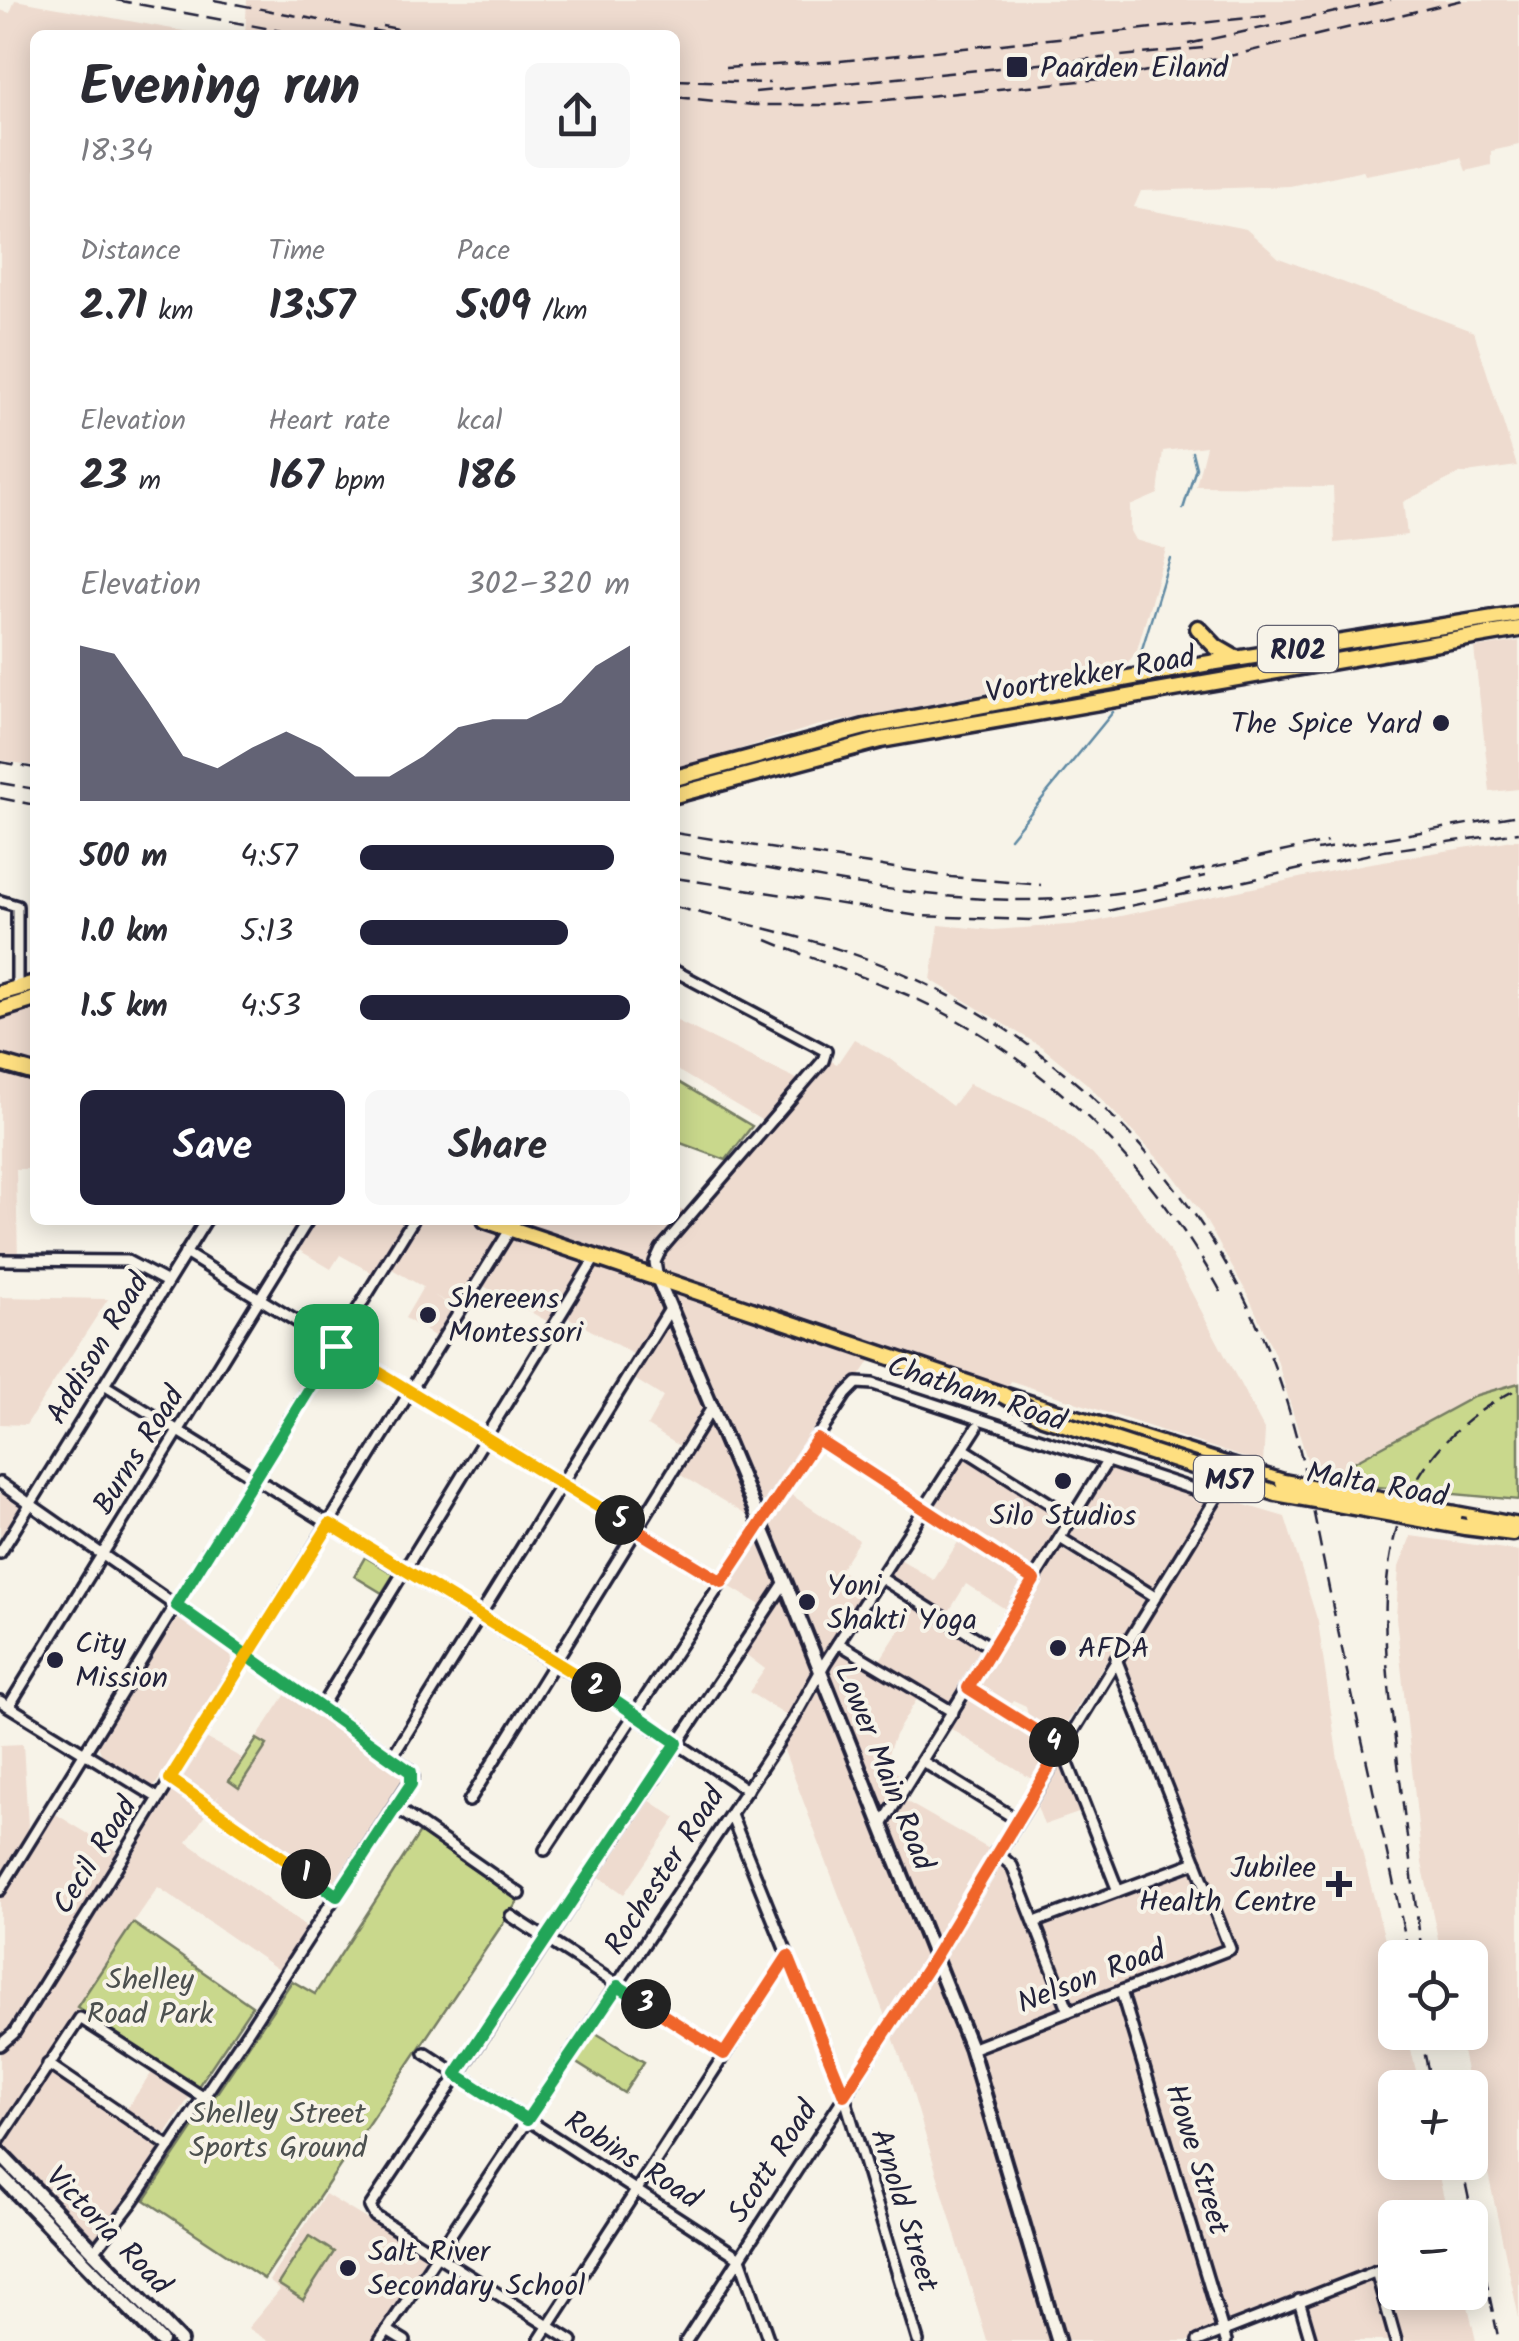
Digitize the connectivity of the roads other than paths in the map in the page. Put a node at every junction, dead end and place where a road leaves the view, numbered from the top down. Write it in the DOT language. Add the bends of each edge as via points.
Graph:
graph roads {
  1 [pos="1519,614"];
  2 [pos="1198,628"];
  3 [pos="1519,629"];
  4 [pos="1434,634"];
  5 [pos="1331,651"];
  6 [pos="1237,659"];
  7 [pos="680,777"];
  8 [pos="680,793"];
  9 [pos="0,901"];
  10 [pos="680,974"];
  11 [pos="30,984"];
  12 [pos="17,988"];
  13 [pos="0,993"];
  14 [pos="30,1001"];
  15 [pos="0,1010"];
  16 [pos="2,1062"];
  17 [pos="30,1072"];
  18 [pos="203,1225"];
  19 [pos="305,1225"];
  20 [pos="411,1225"];
  21 [pos="513,1225"];
  22 [pos="516,1225"];
  23 [pos="185,1254"];
  24 [pos="595,1258"];
  25 [pos="0,1260"];
  26 [pos="658,1279"];
  27 [pos="167,1282"];
  28 [pos="260,1300"];
  29 [pos="670,1309"];
  30 [pos="336,1346"];
  31 [pos="104,1385"];
  32 [pos="411,1393"];
  33 [pos="1004,1395"];
  34 [pos="713,1406"];
  35 [pos="978,1428"];
  36 [pos="179,1431"];
  37 [pos="486,1438"];
  38 [pos="817,1439"];
  39 [pos="964,1448"];
  40 [pos="1106,1462"];
  41 [pos="255,1478"];
  42 [pos="0,1483"];
  43 [pos="561,1484"];
  44 [pos="1217,1497"];
  45 [pos="31,1505"];
  46 [pos="925,1509"];
  47 [pos="1073,1518"];
  48 [pos="330,1524"];
  49 [pos="761,1524"];
  50 [pos="1519,1526"];
  51 [pos="636,1530"];
  52 [pos="1519,1535"];
  53 [pos="1060,1538"];
  54 [pos="0,1554"];
  55 [pos="102,1554"];
  56 [pos="405,1569"];
  57 [pos="880,1578"];
  58 [pos="1034,1580"];
  59 [pos="722,1582"];
  60 [pos="785,1582"];
  61 [pos="1154,1598"];
  62 [pos="176,1605"];
  63 [pos="480,1615"];
  64 [pos="838,1643"];
  65 [pos="992,1648"];
  66 [pos="248,1656"];
  67 [pos="1116,1659"];
  68 [pos="555,1662"];
  69 [pos="821,1676"];
  70 [pos="968,1688"];
  71 [pos="5,1704"];
  72 [pos="321,1707"];
  73 [pos="953,1712"];
  74 [pos="636,1714"];
  75 [pos="677,1743"];
  76 [pos="1061,1746"];
  77 [pos="85,1753"];
  78 [pos="392,1757"];
  79 [pos="922,1761"];
  80 [pos="170,1779"];
  81 [pos="747,1790"];
  82 [pos="158,1798"];
  83 [pos="469,1800"];
  84 [pos="395,1807"];
  85 [pos="730,1815"];
  86 [pos="1016,1819"];
  87 [pos="882,1825"];
  88 [pos="545,1850"];
  89 [pos="996,1852"];
  90 [pos="1196,1862"];
  91 [pos="0,1890"];
  92 [pos="1118,1891"];
  93 [pos="520,1894"];
  94 [pos="337,1896"];
  95 [pos="511,1916"];
  96 [pos="1035,1922"];
  97 [pos="546,1939"];
  98 [pos="788,1956"];
  99 [pos="934,1958"];
  100 [pos="618,1986"];
  101 [pos="1122,1991"];
  102 [pos="1070,2011"];
  103 [pos="0,2045"];
  104 [pos="970,2049"];
  105 [pos="425,2053"];
  106 [pos="724,2054"];
  107 [pos="48,2064"];
  108 [pos="456,2074"];
  109 [pos="844,2095"];
  110 [pos="203,2097"];
  111 [pos="527,2120"];
  112 [pos="0,2139"];
  113 [pos="170,2147"];
  114 [pos="0,2154"];
  115 [pos="0,2174"];
  116 [pos="636,2190"];
  117 [pos="436,2254"];
  118 [pos="90,2256"];
  119 [pos="740,2258"];
  120 [pos="1376,2271"];
  121 [pos="1300,2300"];
  122 [pos="548,2327"];
  123 [pos="388,2330"];
  124 [pos="1225,2336"];
  125 [pos="161,2341"];
  126 [pos="180,2341"];
  127 [pos="380,2341"];
  128 [pos="405,2341"];
  129 [pos="539,2341"];
  130 [pos="572,2341"];
  131 [pos="686,2341"];
  132 [pos="769,2341"];
  133 [pos="918,2341"];
  134 [pos="1058,2341"];
  135 [pos="1198,2341"];
  136 [pos="1311,2341"];
  137 [pos="1396,2341"];
  1 -- 4 [label="main road, Voortrekker Road / R102"];
  2 -- 6 [label="main road"];
  3 -- 4 [label="main road, Voortrekker Road / R102"];
  4 -- 5 [label="main road, Voortrekker Road / R102"];
  5 -- 6 [label="main road, Voortrekker Road / R102"];
  5 -- 8 [label="main road, Voortrekker Road / R102" via="882,740"];
  6 -- 7 [label="main road, Voortrekker Road / R102" via="865,727"];
  9 -- 12 [label="street" via="18,906"];
  10 -- 26 [label="street" via="822,1046 825,1058 662,1248 655,1262"];
  11 -- 12 [label="main road"];
  12 -- 13 [label="main road"];
  14 -- 15 [label="main road"];
  16 -- 17 [label="main road"];
  18 -- 23 [label="street, Addison Road"];
  19 -- 28 [label="street, Burns Road"];
  20 -- 30 [label="street"];
  21 -- 32 [label="street, Cecil Road"];
  22 -- 24 [label="main road, M57"];
  23 -- 27 [label="street, Addison Road"];
  23 -- 28 [label="street"];
  24 -- 26 [label="main road, M57"];
  24 -- 37 [label="street"];
  25 -- 27 [label="street" via="127,1262"];
  26 -- 29 [label="street, Lower Main Road"];
  26 -- 33 [label="main road, Malta Road / M57"];
  27 -- 31 [label="street, Addison Road"];
  28 -- 30 [label="street"];
  28 -- 36 [label="street, Burns Road"];
  29 -- 34 [label="street, Lower Main Road"];
  29 -- 43 [label="street"];
  30 -- 32 [label="street"];
  30 -- 41 [label="street"];
  31 -- 36 [label="street"];
  31 -- 45 [label="street, Addison Road"];
  32 -- 37 [label="street"];
  32 -- 48 [label="street, Cecil Road"];
  33 -- 50 [label="main road, Malta Road / M57, bridge" via="1242,1471"];
  33 -- 52 [label="main road, Malta Road / M57, bridge" via="1043,1417 1260,1489"];
  34 -- 49 [label="street, Lower Main Road"];
  34 -- 51 [label="street"];
  35 -- 39 [label="street, Rochester Road"];
  36 -- 41 [label="street"];
  36 -- 55 [label="street, Burns Road"];
  37 -- 43 [label="street"];
  37 -- 56 [label="street"];
  38 -- 40 [label="street, Chatham Road" via="850,1388 865,1382"];
  38 -- 46 [label="street"];
  38 -- 49 [label="street, Chatham Road"];
  39 -- 46 [label="street, Rochester Road"];
  39 -- 47 [label="street"];
  40 -- 44 [label="street, Chatham Road"];
  40 -- 47 [label="street"];
  41 -- 48 [label="street"];
  41 -- 62 [label="street"];
  42 -- 45 [label="street"];
  43 -- 51 [label="street"];
  43 -- 63 [label="street"];
  44 -- 61 [label="street, Scott Road"];
  45 -- 54 [label="street, Addison Road"];
  45 -- 55 [label="street"];
  46 -- 57 [label="street, Rochester Road"];
  46 -- 58 [label="street"];
  47 -- 53 [label="street"];
  48 -- 56 [label="street"];
  48 -- 66 [label="street, Cecil Road"];
  49 -- 59 [label="street, Chatham Road"];
  49 -- 60 [label="street, Lower Main Road"];
  51 -- 59 [label="street"];
  51 -- 68 [label="street"];
  53 -- 58 [label="street"];
  53 -- 61 [label="street"];
  55 -- 62 [label="street"];
  55 -- 71 [label="street, Burns Road"];
  56 -- 63 [label="street"];
  56 -- 72 [label="street"];
  57 -- 64 [label="street, Rochester Road"];
  57 -- 65 [label="street"];
  58 -- 65 [label="street"];
  59 -- 74 [label="street, Chatham Road"];
  60 -- 69 [label="street, Lower Main Road"];
  60 -- 75 [label="street"];
  61 -- 67 [label="street, Scott Road"];
  62 -- 66 [label="street"];
  62 -- 77 [label="street"];
  63 -- 68 [label="street"];
  63 -- 78 [label="street"];
  64 -- 69 [label="street, Rochester Road"];
  64 -- 73 [label="street"];
  65 -- 70 [label="street"];
  66 -- 72 [label="street"];
  66 -- 80 [label="street, Cecil Road"];
  67 -- 76 [label="street, Scott Road"];
  67 -- 90 [label="street"];
  68 -- 74 [label="street"];
  68 -- 83 [label="street"];
  69 -- 81 [label="street, Rochester Road"];
  69 -- 87 [label="street, Lower Main Road"];
  70 -- 73 [label="street"];
  70 -- 76 [label="street"];
  71 -- 77 [label="street"];
  72 -- 78 [label="street"];
  73 -- 79 [label="street"];
  74 -- 75 [label="street"];
  74 -- 88 [label="street, Chatham Road"];
  75 -- 81 [label="street"];
  75 -- 97 [label="street"];
  76 -- 86 [label="street, Scott Road"];
  76 -- 92 [label="street"];
  77 -- 82 [label="street"];
  77 -- 91 [label="street"];
  78 -- 84 [label="street" via="412,1777"];
  79 -- 86 [label="street"];
  79 -- 87 [label="street"];
  80 -- 82 [label="street, Cecil Road"];
  80 -- 94 [label="street"];
  81 -- 85 [label="street, Rochester Road"];
  82 -- 103 [label="street, Cecil Road" via="14,2034"];
  84 -- 93 [label="street"];
  84 -- 94 [label="street"];
  85 -- 98 [label="street, Arnold Street"];
  85 -- 100 [label="street, Rochester Road"];
  86 -- 89 [label="street, Scott Road"];
  87 -- 99 [label="street, Lower Main Road"];
  89 -- 96 [label="street" via="1012,1866"];
  89 -- 99 [label="street, Scott Road"];
  90 -- 92 [label="street"];
  90 -- 101 [label="street, Nelson Road" via="1230,1950"];
  92 -- 96 [label="street"];
  94 -- 110 [label="street"];
  95 -- 97 [label="street"];
  96 -- 102 [label="street"];
  97 -- 100 [label="street"];
  97 -- 108 [label="street"];
  98 -- 106 [label="street"];
  98 -- 109 [label="street, Arnold Street"];
  99 -- 104 [label="street, Lower Main Road"];
  99 -- 109 [label="street, Scott Road"];
  100 -- 106 [label="street"];
  100 -- 111 [label="street, Rochester Road"];
  101 -- 102 [label="street, Nelson Road"];
  101 -- 124 [label="street, Howe Street"];
  102 -- 104 [label="street, Nelson Road"];
  104 -- 134 [label="street, Lower Main Road"];
  105 -- 108 [label="street, Robins Road"];
  106 -- 116 [label="street"];
  107 -- 110 [label="street" via="80,2018"];
  107 -- 112 [label="street"];
  107 -- 113 [label="street"];
  108 -- 111 [label="street, Robins Road"];
  108 -- 117 [label="street" via="370,2210"];
  109 -- 119 [label="street, Scott Road"];
  109 -- 133 [label="street, Arnold Street"];
  110 -- 113 [label="street"];
  111 -- 116 [label="street, Robins Road"];
  111 -- 117 [label="street, Rochester Road"];
  113 -- 118 [label="street"];
  114 -- 118 [label="main road, Victoria Road"];
  115 -- 118 [label="main road, Victoria Road"];
  116 -- 119 [label="street, Robins Road"];
  116 -- 122 [label="street"];
  117 -- 122 [label="street"];
  117 -- 123 [label="street, Rochester Road"];
  118 -- 125 [label="main road, Victoria Road"];
  118 -- 126 [label="main road, Victoria Road"];
  119 -- 131 [label="street, Scott Road"];
  119 -- 132 [label="street"];
  120 -- 121 [label="street"];
  120 -- 137 [label="street"];
  121 -- 124 [label="street"];
  121 -- 136 [label="street"];
  122 -- 129 [label="street"];
  122 -- 130 [label="street"];
  123 -- 127 [label="street, Rochester Road"];
  123 -- 128 [label="street"];
  124 -- 135 [label="street"];
}
